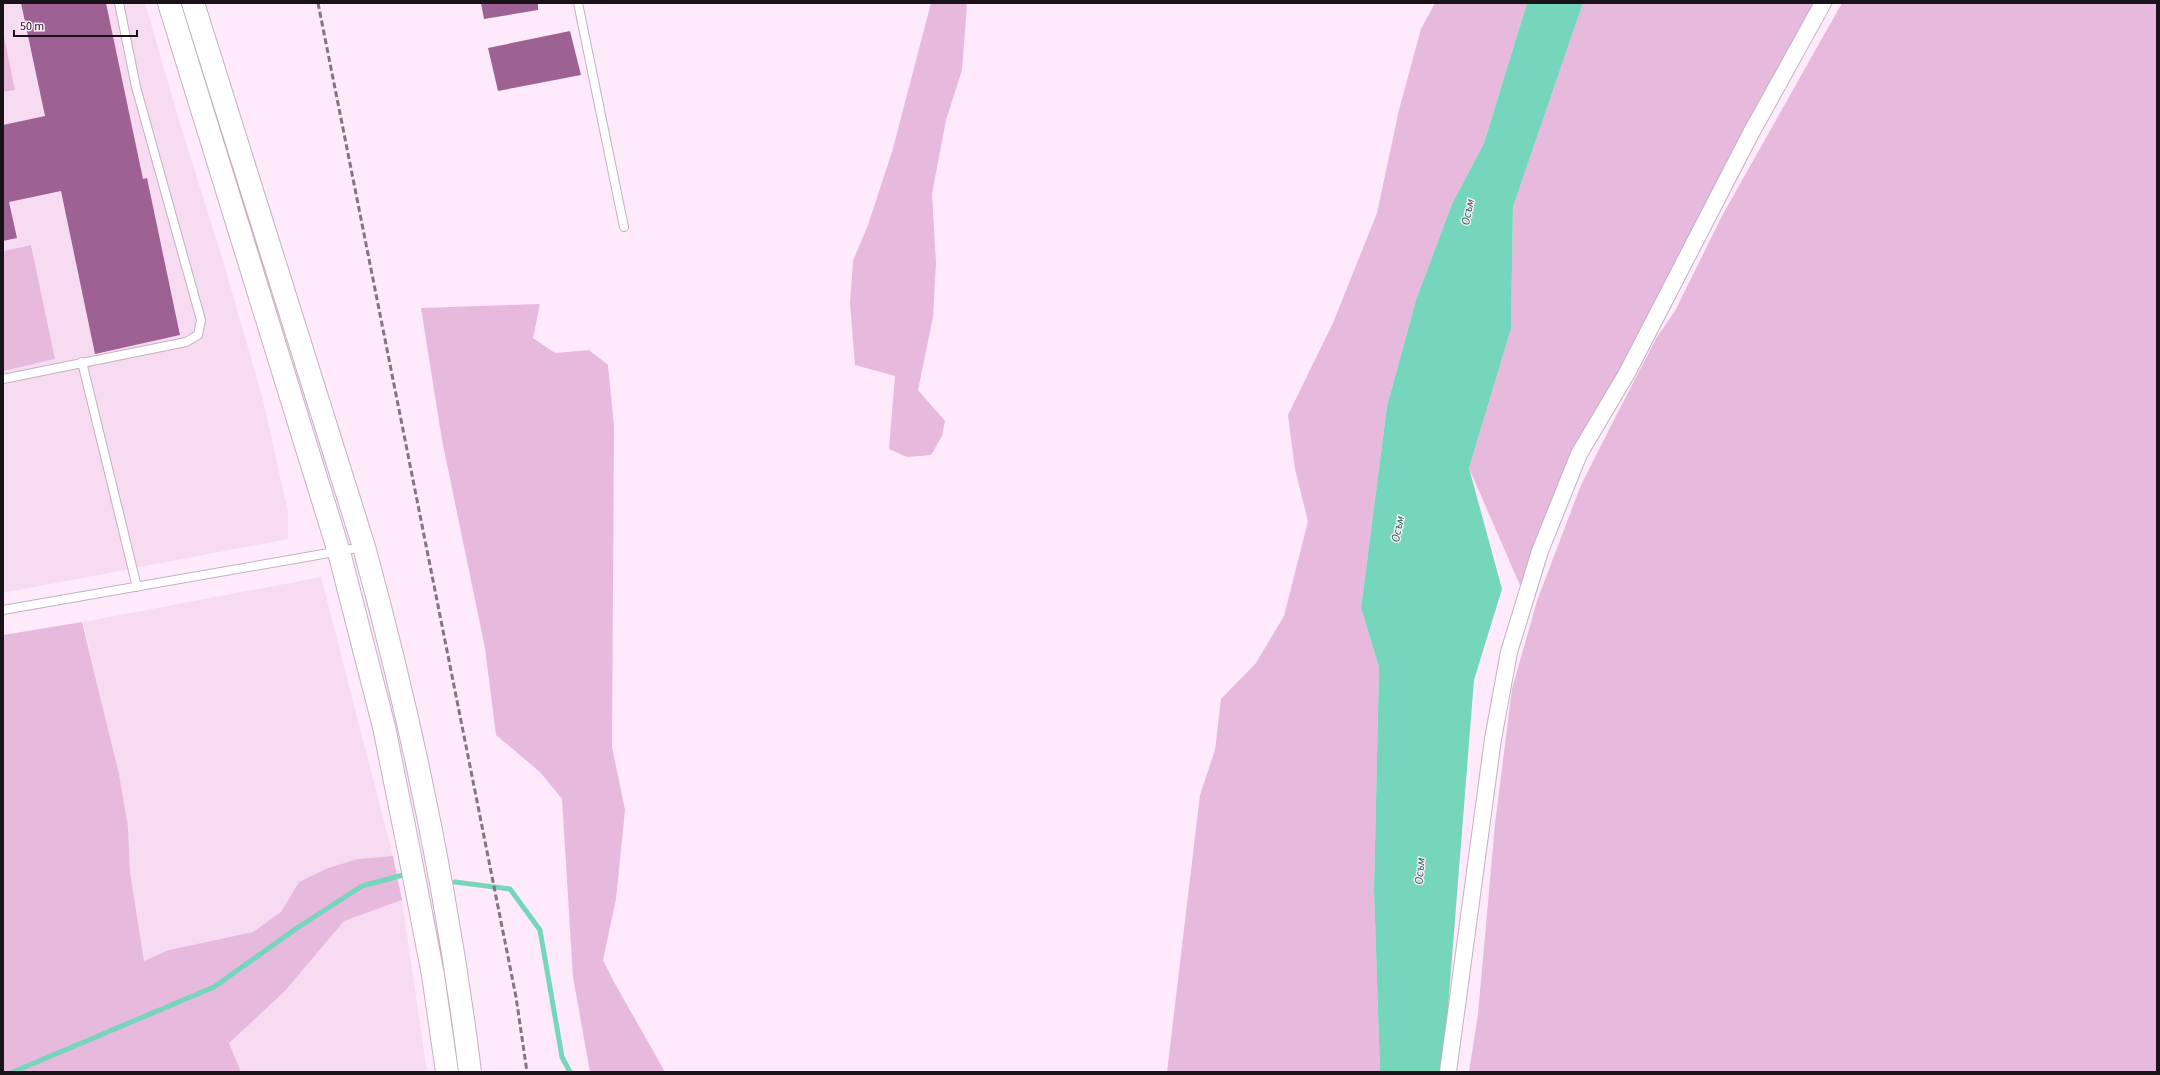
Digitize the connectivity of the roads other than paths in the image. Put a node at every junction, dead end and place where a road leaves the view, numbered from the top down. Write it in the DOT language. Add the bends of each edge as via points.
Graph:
graph roads {
  1 [pos="119,3"];
  2 [pos="169,3"];
  3 [pos="193,3"];
  4 [pos="578,3"];
  5 [pos="1823,3"];
  6 [pos="624,227"];
  7 [pos="82,362"];
  8 [pos="3,379"];
  9 [pos="364,547"];
  10 [pos="340,552"];
  11 [pos="137,587"];
  12 [pos="3,610"];
  13 [pos="447,1072"];
  14 [pos="470,1072"];
  15 [pos="1448,1072"];
  1 -- 7 [label="lane" via="136,87 201,320 198,335 186,342"];
  2 -- 10 [label="main road"];
  3 -- 9 [label="main road"];
  4 -- 6 [label="lane"];
  5 -- 15 [label="street" via="1751,133 1626,373 1579,454 1540,551 1509,652 1493,739"];
  7 -- 8 [label="lane"];
  7 -- 11 [label="lane"];
  9 -- 10 [label="lane"];
  9 -- 14 [label="main road" via="409,722 456,968"];
  10 -- 11 [label="lane"];
  10 -- 13 [label="main road" via="384,727 410,851 433,975"];
  11 -- 12 [label="lane"];
}
